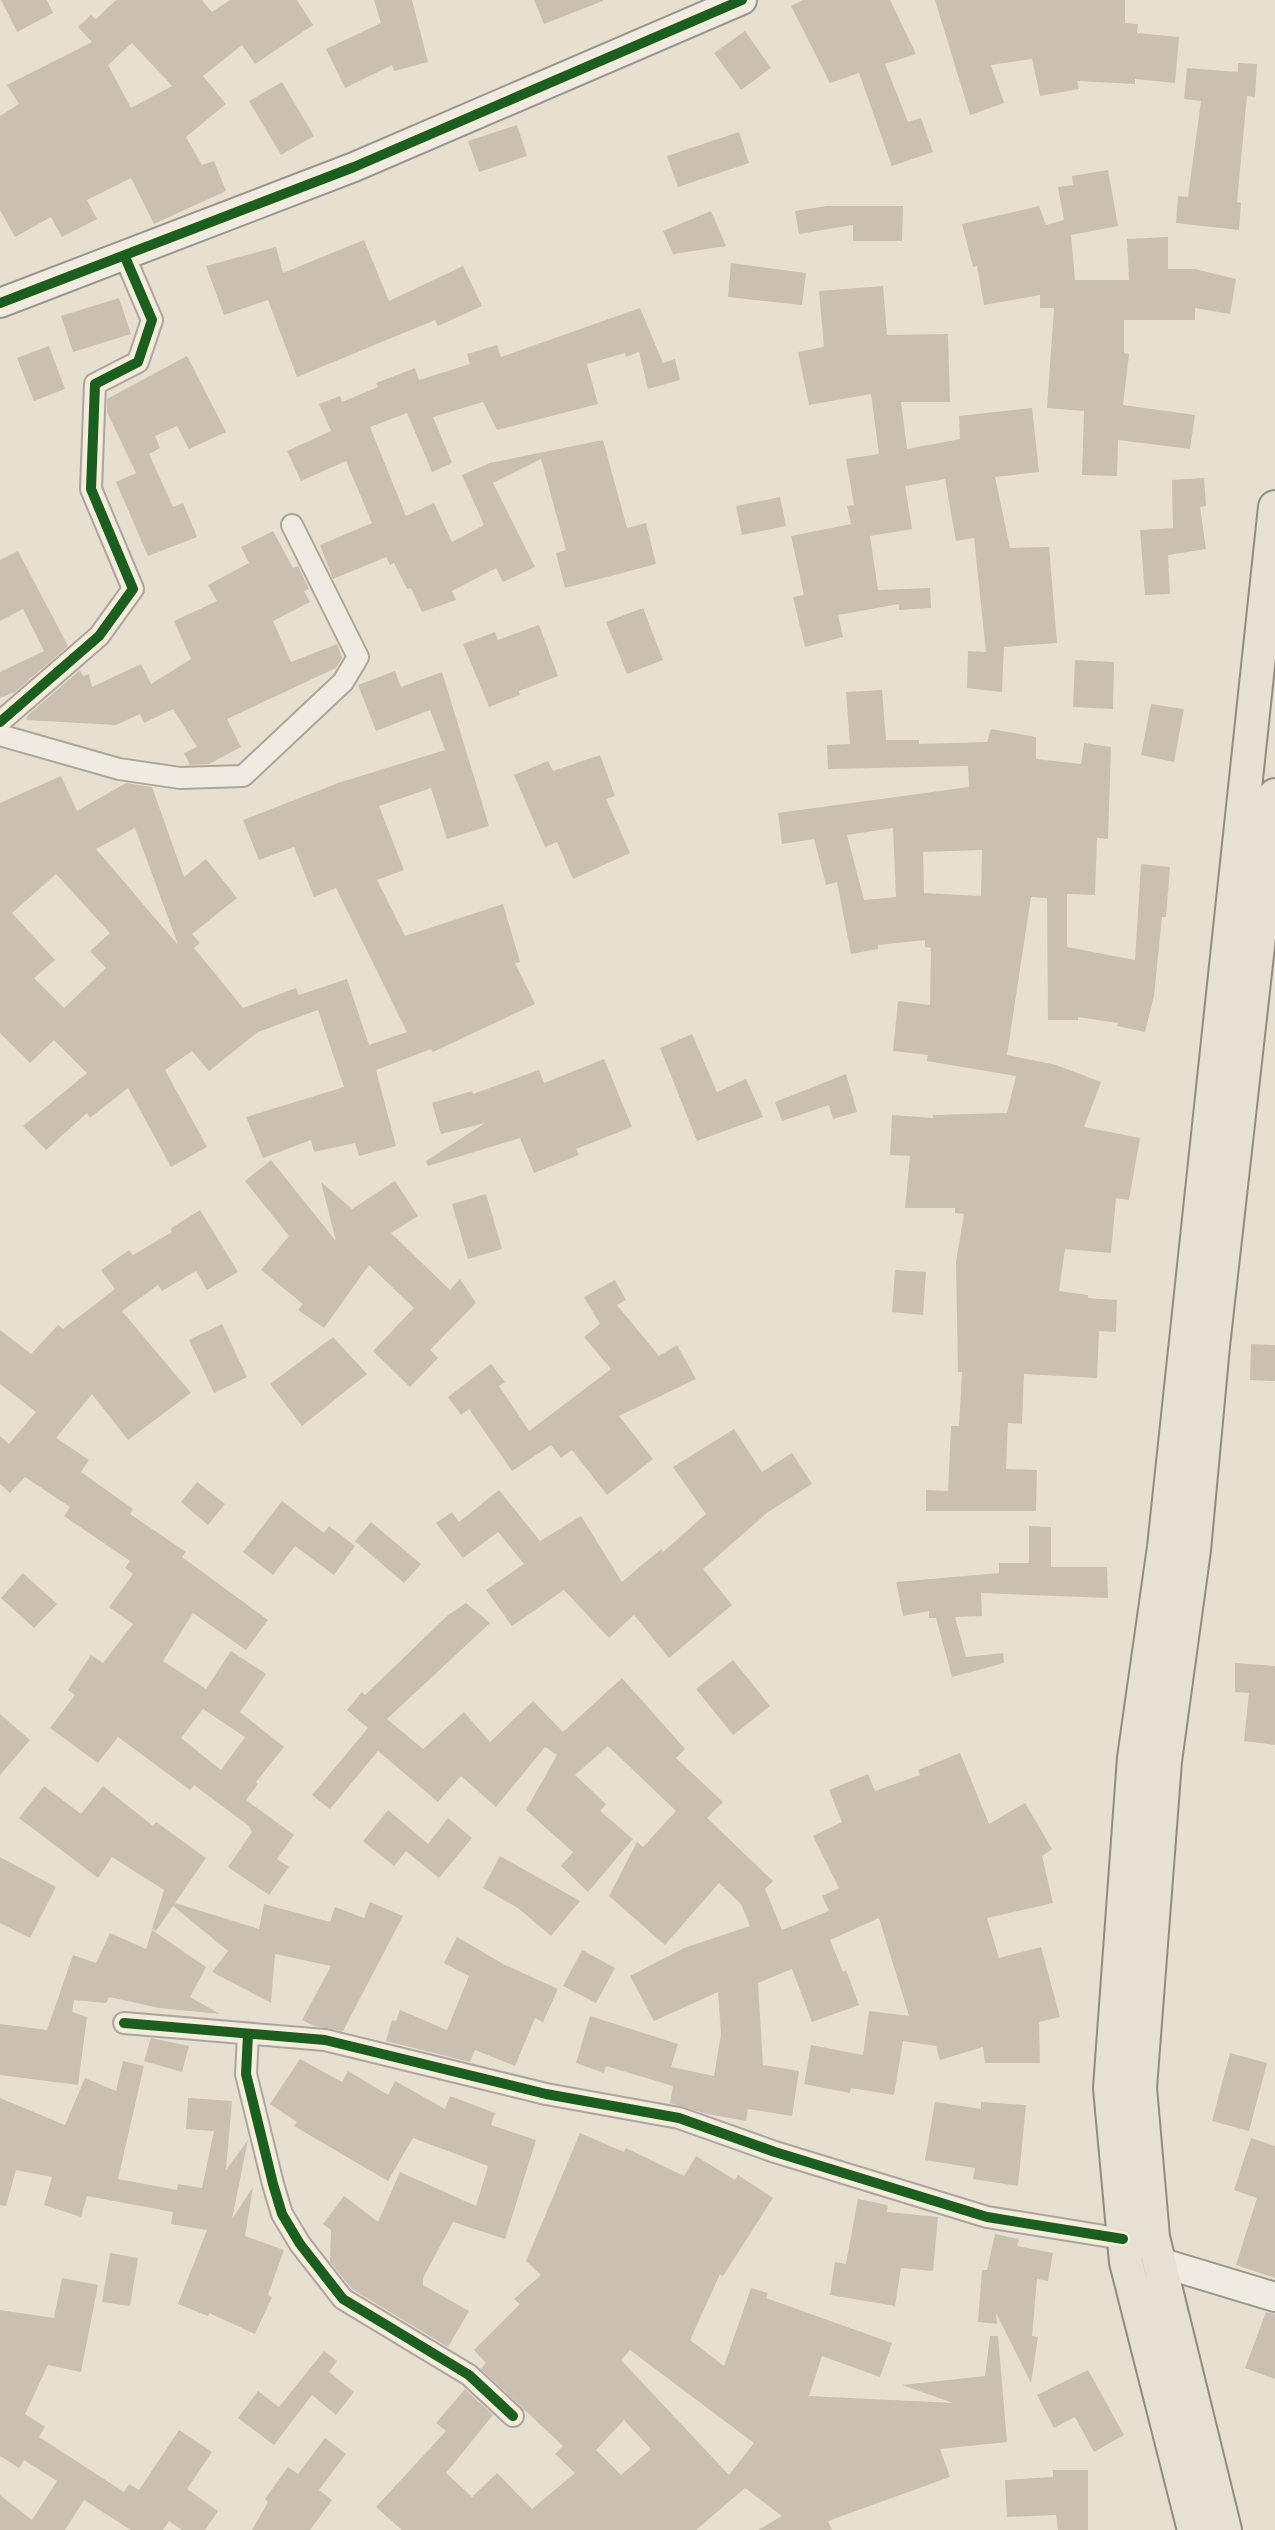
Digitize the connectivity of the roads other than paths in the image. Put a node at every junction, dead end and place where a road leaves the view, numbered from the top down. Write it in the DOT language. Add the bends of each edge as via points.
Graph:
graph roads {
  1 [pos="742,0"];
  2 [pos="125,257"];
  3 [pos="0,303"];
  4 [pos="1275,507"];
  5 [pos="292,525"];
  6 [pos="0,722"];
  7 [pos="0,735"];
  8 [pos="1275,795"];
  9 [pos="124,2023"];
  10 [pos="248,2034"];
  11 [pos="1123,2239"];
  12 [pos="1159,2262"];
  13 [pos="1275,2297"];
  14 [pos="513,2416"];
  15 [pos="1194,2530"];
  16 [pos="1225,2530"];
  1 -- 2 [label="street" via="494,108"];
  2 -- 3 [label="street"];
  2 -- 6 [label="street" via="152,320 138,362 95,384 91,489 133,589 99,636"];
  4 -- 11 [label="main road" via="1164,1547 1134,1758 1110,2088"];
  5 -- 7 [label="street" via="358,657 343,682 243,776 180,778 119,769"];
  8 -- 12 [label="main road" via="1194,1550 1165,1761 1140,2088"];
  9 -- 10 [label="street"];
  10 -- 11 [label="street" via="325,2040 546,2094 679,2118 987,2217"];
  10 -- 14 [label="street" via="246,2074 273,2184 282,2214 300,2244 343,2299 469,2375"];
  11 -- 15 [label="main road"];
  12 -- 13 [label="street"];
  12 -- 16 [label="main road"];
}
